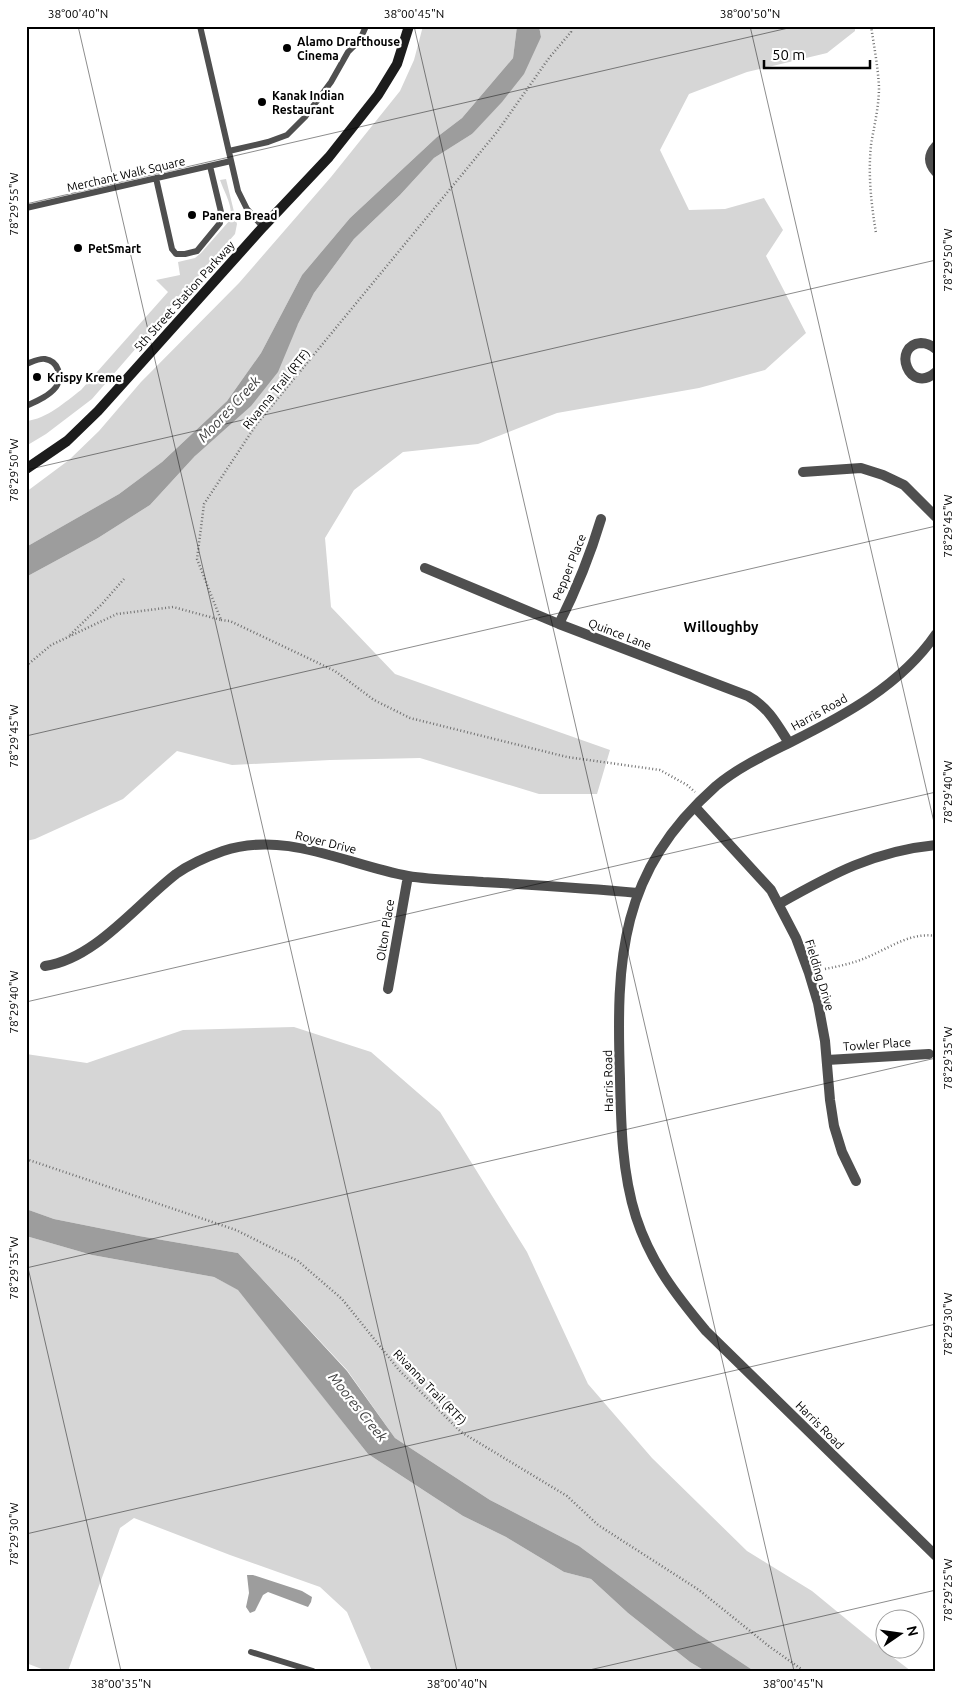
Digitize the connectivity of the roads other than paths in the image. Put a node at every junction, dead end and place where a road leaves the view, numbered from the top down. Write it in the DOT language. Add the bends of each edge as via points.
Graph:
graph roads {
  1 [pos="200,26"];
  2 [pos="366,26"];
  3 [pos="409,26"];
  4 [pos="936,146"];
  5 [pos="228,151"];
  6 [pos="231,161"];
  7 [pos="210,166"];
  8 [pos="936,172"];
  9 [pos="156,178"];
  10 [pos="26,208"];
  11 [pos="263,227"];
  12 [pos="936,349"];
  13 [pos="26,364"];
  14 [pos="936,372"];
  15 [pos="26,406"];
  16 [pos="26,468"];
  17 [pos="803,472"];
  18 [pos="936,517"];
  19 [pos="600,519"];
  20 [pos="424,568"];
  21 [pos="559,624"];
  22 [pos="936,634"];
  23 [pos="789,743"];
  24 [pos="699,803"];
  25 [pos="936,845"];
  26 [pos="408,876"];
  27 [pos="638,893"];
  28 [pos="779,904"];
  29 [pos="45,966"];
  30 [pos="388,989"];
  31 [pos="929,1054"];
  32 [pos="827,1060"];
  33 [pos="856,1181"];
  34 [pos="936,1556"];
  35 [pos="251,1652"];
  36 [pos="313,1671"];
  1 -- 5 [label="lane"];
  2 -- 5 [label="lane" via="331,82 287,135"];
  3 -- 11 [label="street, 5th Street Station Parkway" via="397,64 378,95 329,157"];
  4 -- 8 [label="street" via="930,159"];
  5 -- 6 [label="lane"];
  6 -- 7 [label="lane, Merchant Walk Square"];
  6 -- 11 [label="lane" via="242,203"];
  7 -- 9 [label="lane, Merchant Walk Square"];
  7 -- 9 [label="lane" via="221,212 220,223 197,251 185,254 176,254 172,249"];
  9 -- 10 [label="lane, Merchant Walk Square"];
  11 -- 16 [label="street, 5th Street Station Parkway" via="98,411 67,441"];
  12 -- 14 [label="street" via="932,345 917,343 906,353 905,360 906,368 917,377 924,378"];
  13 -- 15 [label="lane" via="46,359 57,366 59,373 56,386 48,394"];
  17 -- 18 [label="street" via="862,468 883,475 904,485"];
  19 -- 21 [label="street, Pepper Place" via="580,581"];
  20 -- 21 [label="street, Quince Lane"];
  21 -- 23 [label="street, Quince Lane" via="748,696 769,711"];
  22 -- 23 [label="street, Harris Road" via="878,692 835,720"];
  23 -- 24 [label="street, Harris Road" via="734,772"];
  24 -- 27 [label="street, Harris Road" via="674,829"];
  24 -- 28 [label="street, Fielding Drive"];
  25 -- 28 [label="street" via="863,861 824,878"];
  26 -- 27 [label="street, Royer Drive"];
  26 -- 29 [label="street, Royer Drive" via="298,847 275,844 225,850 176,874 87,951"];
  26 -- 30 [label="street, Olton Place"];
  27 -- 34 [label="street, Harris Road" via="628,924 620,980 621,1108 628,1186 636,1218 649,1249 663,1277 706,1331"];
  28 -- 32 [label="street, Fielding Drive" via="810,974"];
  31 -- 32 [label="street, Towler Place"];
  32 -- 33 [label="street, Fielding Drive" via="834,1126"];
  35 -- 36 [label="lane"];
}
